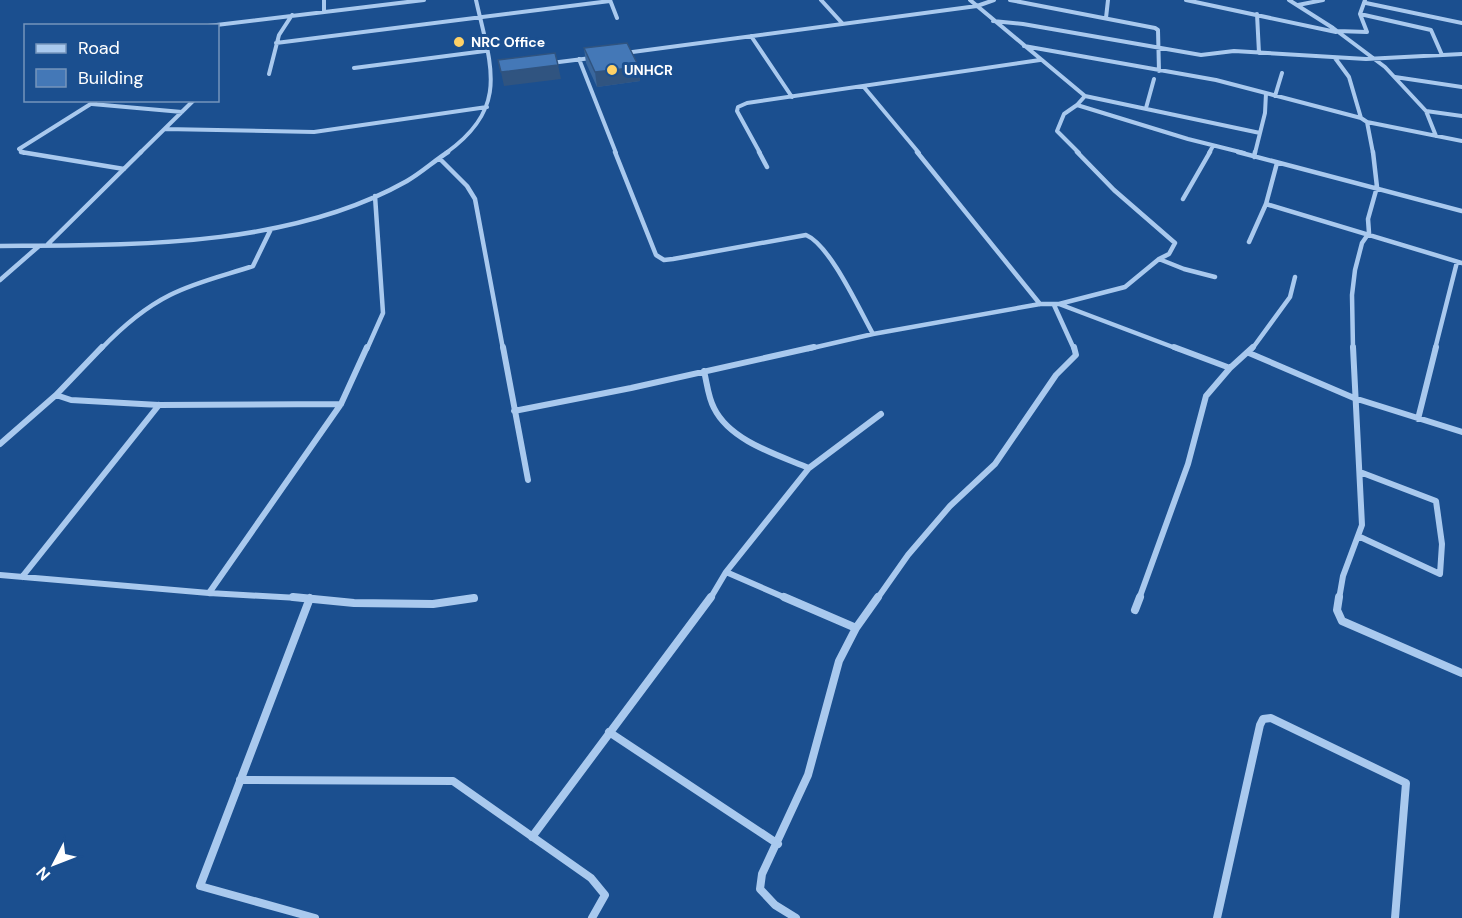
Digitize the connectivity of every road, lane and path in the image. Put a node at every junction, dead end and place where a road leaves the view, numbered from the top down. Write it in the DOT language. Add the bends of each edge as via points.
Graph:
graph roads {
  1 [pos="324,0"];
  2 [pos="424,0"];
  3 [pos="476,0"];
  4 [pos="610,0"];
  5 [pos="821,0"];
  6 [pos="970,0"];
  7 [pos="994,0"];
  8 [pos="1010,0"];
  9 [pos="1108,0"];
  10 [pos="1186,0"];
  11 [pos="1289,0"];
  12 [pos="1323,0"];
  13 [pos="1365,1"];
  14 [pos="1298,5"];
  15 [pos="976,6"];
  16 [pos="324,11"];
  17 [pos="1257,14"];
  18 [pos="1360,14"];
  19 [pos="292,15"];
  20 [pos="617,18"];
  21 [pos="1106,18"];
  22 [pos="480,19"];
  23 [pos="993,21"];
  24 [pos="842,23"];
  25 [pos="1462,23"];
  26 [pos="219,25"];
  27 [pos="1338,32"];
  28 [pos="751,36"];
  29 [pos="276,43"];
  30 [pos="1023,46"];
  31 [pos="1160,49"];
  32 [pos="485,51"];
  33 [pos="1259,52"];
  34 [pos="620,54"];
  35 [pos="1462,54"];
  36 [pos="1442,55"];
  37 [pos="599,57"];
  38 [pos="1335,58"];
  39 [pos="1372,58"];
  40 [pos="579,59"];
  41 [pos="1040,60"];
  42 [pos="546,64"];
  43 [pos="354,68"];
  44 [pos="501,70"];
  45 [pos="490,71"];
  46 [pos="1159,71"];
  47 [pos="1282,73"];
  48 [pos="269,74"];
  49 [pos="1395,77"];
  50 [pos="1154,79"];
  51 [pos="863,86"];
  52 [pos="1462,87"];
  53 [pos="1266,93"];
  54 [pos="1085,96"];
  55 [pos="1275,96"];
  56 [pos="792,97"];
  57 [pos="94,102"];
  58 [pos="192,102"];
  59 [pos="92,104"];
  60 [pos="1077,105"];
  61 [pos="487,107"];
  62 [pos="1146,108"];
  63 [pos="1426,111"];
  64 [pos="182,112"];
  65 [pos="1462,116"];
  66 [pos="1361,118"];
  67 [pos="1367,122"];
  68 [pos="165,129"];
  69 [pos="1260,132"];
  70 [pos="1436,136"];
  71 [pos="1462,141"];
  72 [pos="1213,146"];
  73 [pos="1254,157"];
  74 [pos="440,159"];
  75 [pos="1276,163"];
  76 [pos="767,167"];
  77 [pos="124,169"];
  78 [pos="1377,187"];
  79 [pos="375,196"];
  80 [pos="1183,199"];
  81 [pos="1266,204"];
  82 [pos="1462,211"];
  83 [pos="271,229"];
  84 [pos="1369,233"];
  85 [pos="1249,242"];
  86 [pos="39,245"];
  87 [pos="47,245"];
  88 [pos="0,246"];
  89 [pos="1160,259"];
  90 [pos="1460,262"];
  91 [pos="1215,277"];
  92 [pos="1294,277"];
  93 [pos="0,280"];
  94 [pos="1040,304"];
  95 [pos="1056,304"];
  96 [pos="873,334"];
  97 [pos="1249,353"];
  98 [pos="1230,368"];
  99 [pos="704,371"];
  100 [pos="56,395"];
  101 [pos="1354,398"];
  102 [pos="340,404"];
  103 [pos="159,405"];
  104 [pos="514,411"];
  105 [pos="881,414"];
  106 [pos="1418,419"];
  107 [pos="1462,432"];
  108 [pos="0,444"];
  109 [pos="809,468"];
  110 [pos="1360,472"];
  111 [pos="528,480"];
  112 [pos="1358,536"];
  113 [pos="726,572"];
  114 [pos="0,574"];
  115 [pos="22,577"];
  116 [pos="209,593"];
  117 [pos="310,598"];
  118 [pos="474,598"];
  119 [pos="1135,610"];
  120 [pos="856,628"];
  121 [pos="1462,673"];
  122 [pos="609,732"];
  123 [pos="240,780"];
  124 [pos="532,837"];
  125 [pos="777,844"];
  126 [pos="315,918"];
  127 [pos="592,918"];
  128 [pos="796,918"];
  129 [pos="1217,918"];
  130 [pos="1396,918"];
  1 -- 16 [label="street"];
  2 -- 16 [label="street"];
  3 -- 22 [label="street"];
  4 -- 20 [label="street"];
  4 -- 22 [label="street"];
  5 -- 24 [label="street"];
  6 -- 15 [label="street"];
  7 -- 15 [label="street"];
  8 -- 21 [label="street"];
  9 -- 21 [label="street"];
  10 -- 17 [label="street"];
  11 -- 14 [label="street"];
  12 -- 14 [label="street"];
  13 -- 18 [label="street"];
  13 -- 25 [label="street"];
  14 -- 27 [label="street"];
  15 -- 23 [label="street"];
  15 -- 24 [label="street"];
  16 -- 19 [label="street"];
  17 -- 27 [label="street"];
  17 -- 33 [label="street"];
  18 -- 27 [label="street" via="1366,33"];
  18 -- 36 [label="street" via="1431,30"];
  19 -- 26 [label="street"];
  19 -- 29 [label="street"];
  21 -- 31 [label="street" via="1155,28"];
  22 -- 29 [label="street"];
  22 -- 32 [label="street"];
  23 -- 30 [label="street"];
  23 -- 31 [label="street"];
  24 -- 28 [label="street"];
  27 -- 39 [label="street"];
  28 -- 34 [label="street"];
  28 -- 56 [label="street"];
  29 -- 48 [label="street"];
  30 -- 41 [label="street"];
  30 -- 46 [label="street"];
  31 -- 33 [label="street" via="1201,55"];
  31 -- 46 [label="street"];
  32 -- 43 [label="street"];
  32 -- 45 [label="street"];
  33 -- 38 [label="street"];
  35 -- 36 [label="street"];
  36 -- 39 [label="street"];
  37 -- 40 [label="street"];
  38 -- 39 [label="street"];
  38 -- 66 [label="street" via="1349,77"];
  39 -- 49 [label="street"];
  40 -- 42 [label="street"];
  40 -- 96 [label="street" via="656,255 673,260 806,235 816,239 829,256"];
  41 -- 51 [label="street"];
  41 -- 54 [label="street"];
  44 -- 45 [label="street"];
  45 -- 61 [label="street"];
  46 -- 53 [label="street"];
  47 -- 55 [label="street"];
  49 -- 52 [label="street"];
  49 -- 63 [label="street"];
  50 -- 62 [label="street"];
  51 -- 56 [label="street"];
  51 -- 94 [label="street"];
  53 -- 55 [label="street"];
  53 -- 69 [label="street"];
  54 -- 60 [label="street"];
  54 -- 62 [label="street"];
  55 -- 66 [label="street"];
  56 -- 76 [label="street" via="738,107"];
  57 -- 59 [label="street"];
  58 -- 64 [label="street"];
  59 -- 64 [label="street"];
  59 -- 77 [label="street" via="20,149 22,153"];
  60 -- 72 [label="street"];
  60 -- 89 [label="street" via="1064,114 1057,130 1114,190 1175,243 1169,254"];
  61 -- 68 [label="street" via="314,132"];
  61 -- 74 [label="street" via="478,126"];
  62 -- 69 [label="street"];
  63 -- 65 [label="street"];
  63 -- 70 [label="street"];
  64 -- 68 [label="street"];
  66 -- 67 [label="street"];
  67 -- 70 [label="street"];
  67 -- 78 [label="street"];
  68 -- 77 [label="street"];
  69 -- 73 [label="street"];
  70 -- 71 [label="street"];
  72 -- 73 [label="street"];
  72 -- 80 [label="street"];
  73 -- 75 [label="street"];
  74 -- 79 [label="street"];
  74 -- 104 [label="street" via="475,199"];
  75 -- 78 [label="street"];
  75 -- 81 [label="street"];
  77 -- 87 [label="street"];
  78 -- 82 [label="street"];
  78 -- 84 [label="street" via="1368,219"];
  79 -- 83 [label="street" via="325,216"];
  79 -- 102 [label="street" via="383,313"];
  81 -- 84 [label="street"];
  81 -- 85 [label="street"];
  83 -- 87 [label="street" via="161,241"];
  83 -- 100 [label="street" via="253,266 172,294 152,306 117,332"];
  84 -- 90 [label="street"];
  84 -- 101 [label="street" via="1362,243 1352,295"];
  86 -- 87 [label="street"];
  86 -- 88 [label="street"];
  86 -- 93 [label="street"];
  89 -- 91 [label="street"];
  89 -- 95 [label="street" via="1125,287"];
  90 -- 106 [label="street"];
  92 -- 97 [label="street" via="1290,297"];
  94 -- 95 [label="street"];
  94 -- 96 [label="street"];
  95 -- 98 [label="street"];
  95 -- 120 [label="street" via="1076,355 1056,375 995,464 950,506"];
  96 -- 99 [label="street"];
  97 -- 98 [label="street"];
  97 -- 101 [label="street"];
  98 -- 119 [label="street" via="1206,396 1188,464"];
  99 -- 104 [label="street"];
  99 -- 109 [label="street" via="715,410 729,426 754,444"];
  100 -- 103 [label="street" via="71,400"];
  100 -- 108 [label="street"];
  101 -- 106 [label="street"];
  101 -- 110 [label="street"];
  102 -- 103 [label="street"];
  102 -- 116 [label="street"];
  103 -- 115 [label="street"];
  104 -- 111 [label="street"];
  105 -- 109 [label="street"];
  106 -- 107 [label="street"];
  109 -- 113 [label="street"];
  110 -- 112 [label="street" via="1362,525"];
  110 -- 112 [label="street" via="1436,501 1442,544 1440,574"];
  112 -- 121 [label="street" via="1343,576 1337,610 1342,621"];
  113 -- 120 [label="street"];
  113 -- 122 [label="street" via="705,607"];
  114 -- 115 [label="street"];
  115 -- 116 [label="street"];
  116 -- 117 [label="street"];
  117 -- 118 [label="street" via="433,604"];
  117 -- 123 [label="street"];
  120 -- 125 [label="street" via="839,661 808,775"];
  122 -- 124 [label="street"];
  122 -- 125 [label="street"];
  123 -- 124 [label="street" via="453,781"];
  123 -- 126 [label="street" via="200,886"];
  124 -- 127 [label="street" via="591,878 605,896"];
  125 -- 128 [label="street" via="762,874 760,889 775,905"];
  129 -- 130 [label="street" via="1260,725 1263,719 1271,718 1406,783"];
}
